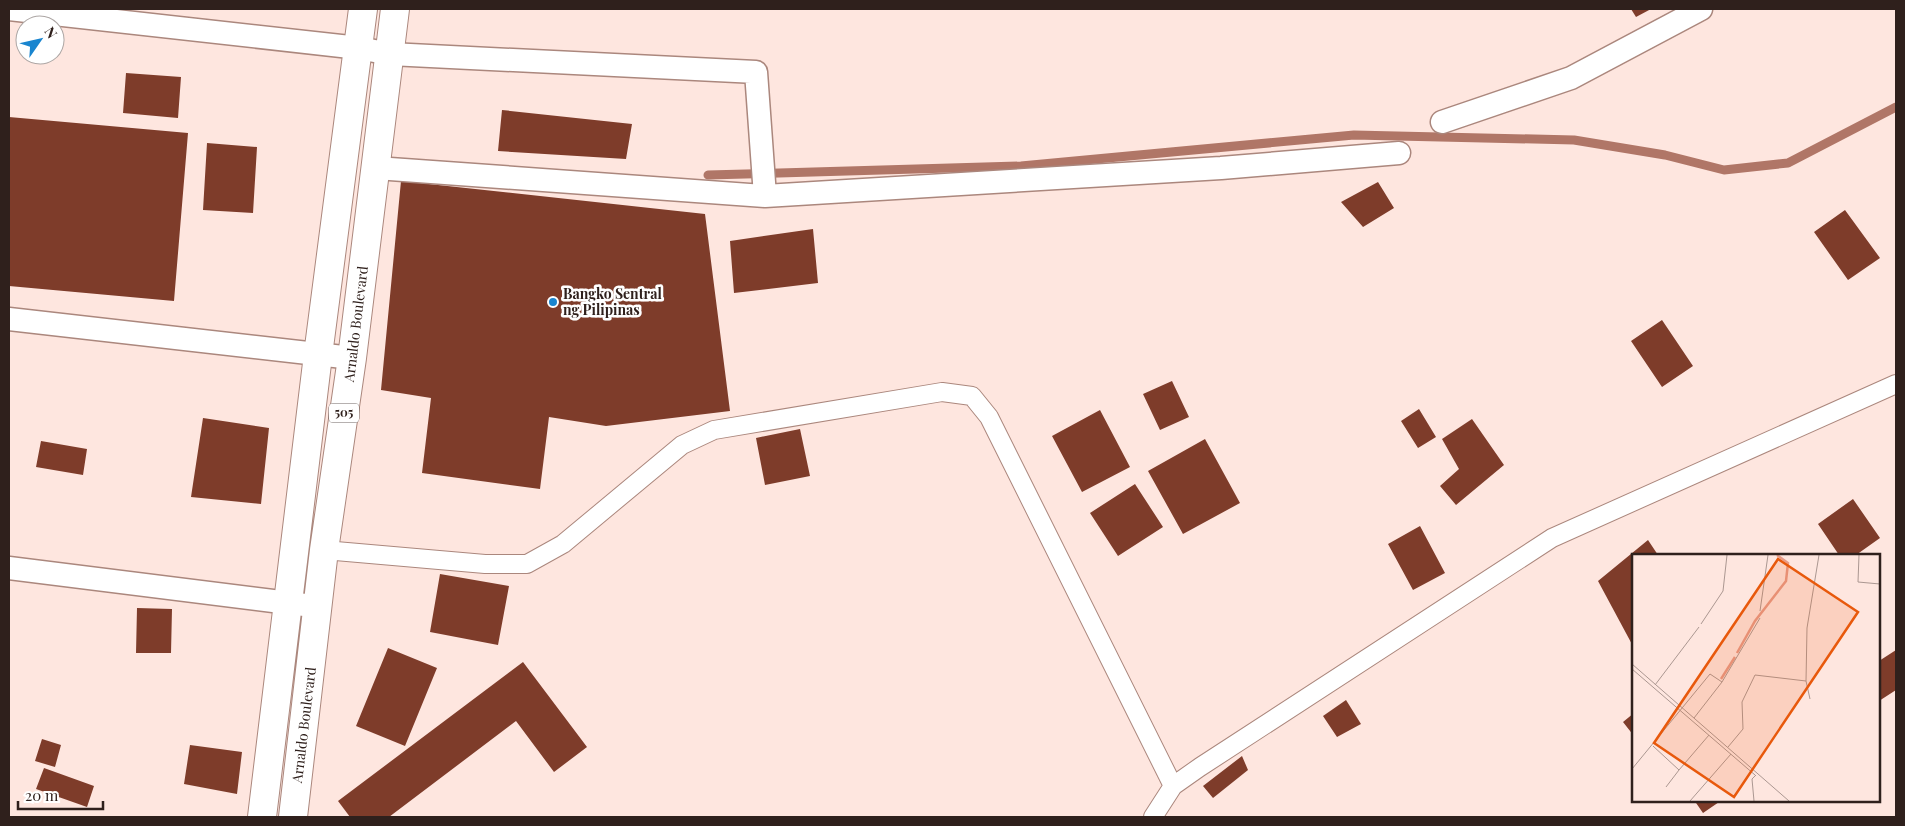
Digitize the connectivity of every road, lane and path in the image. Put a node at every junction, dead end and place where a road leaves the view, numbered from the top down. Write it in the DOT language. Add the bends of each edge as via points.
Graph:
graph roads {
  1 [pos="9,9"];
  2 [pos="363,9"];
  3 [pos="395,9"];
  4 [pos="1701,9"];
  5 [pos="359,48"];
  6 [pos="390,54"];
  7 [pos="1442,122"];
  8 [pos="1399,153"];
  9 [pos="376,168"];
  10 [pos="765,196"];
  11 [pos="9,319"];
  12 [pos="318,355"];
  13 [pos="352,358"];
  14 [pos="1896,384"];
  15 [pos="324,550"];
  16 [pos="9,568"];
  17 [pos="288,602"];
  18 [pos="318,608"];
  19 [pos="1173,786"];
  20 [pos="262,817"];
  21 [pos="293,817"];
  22 [pos="1154,817"];
  1 -- 5 [label="street"];
  2 -- 5 [label="highway, 505"];
  3 -- 6 [label="highway, Arnaldo Boulevard / 505"];
  4 -- 7 [label="street" via="1571,78"];
  5 -- 6 [label="street"];
  5 -- 12 [label="highway, 505"];
  6 -- 9 [label="highway, Arnaldo Boulevard / 505"];
  6 -- 10 [label="street" via="756,72"];
  8 -- 10 [label="street" via="1221,168"];
  9 -- 10 [label="street"];
  9 -- 13 [label="highway, Arnaldo Boulevard / 505"];
  11 -- 12 [label="street"];
  12 -- 13 [label="street"];
  12 -- 17 [label="highway, 505"];
  13 -- 15 [label="highway, Arnaldo Boulevard / 505"];
  14 -- 19 [label="street" via="1552,538"];
  15 -- 18 [label="highway, Arnaldo Boulevard / 505"];
  15 -- 19 [label="street" via="485,564 527,564 563,544 682,445 714,430 942,392 972,396 988,417"];
  16 -- 17 [label="street"];
  17 -- 18 [label="street"];
  17 -- 20 [label="highway, 505"];
  18 -- 21 [label="highway, Arnaldo Boulevard / 505"];
  19 -- 22 [label="street"];
}
